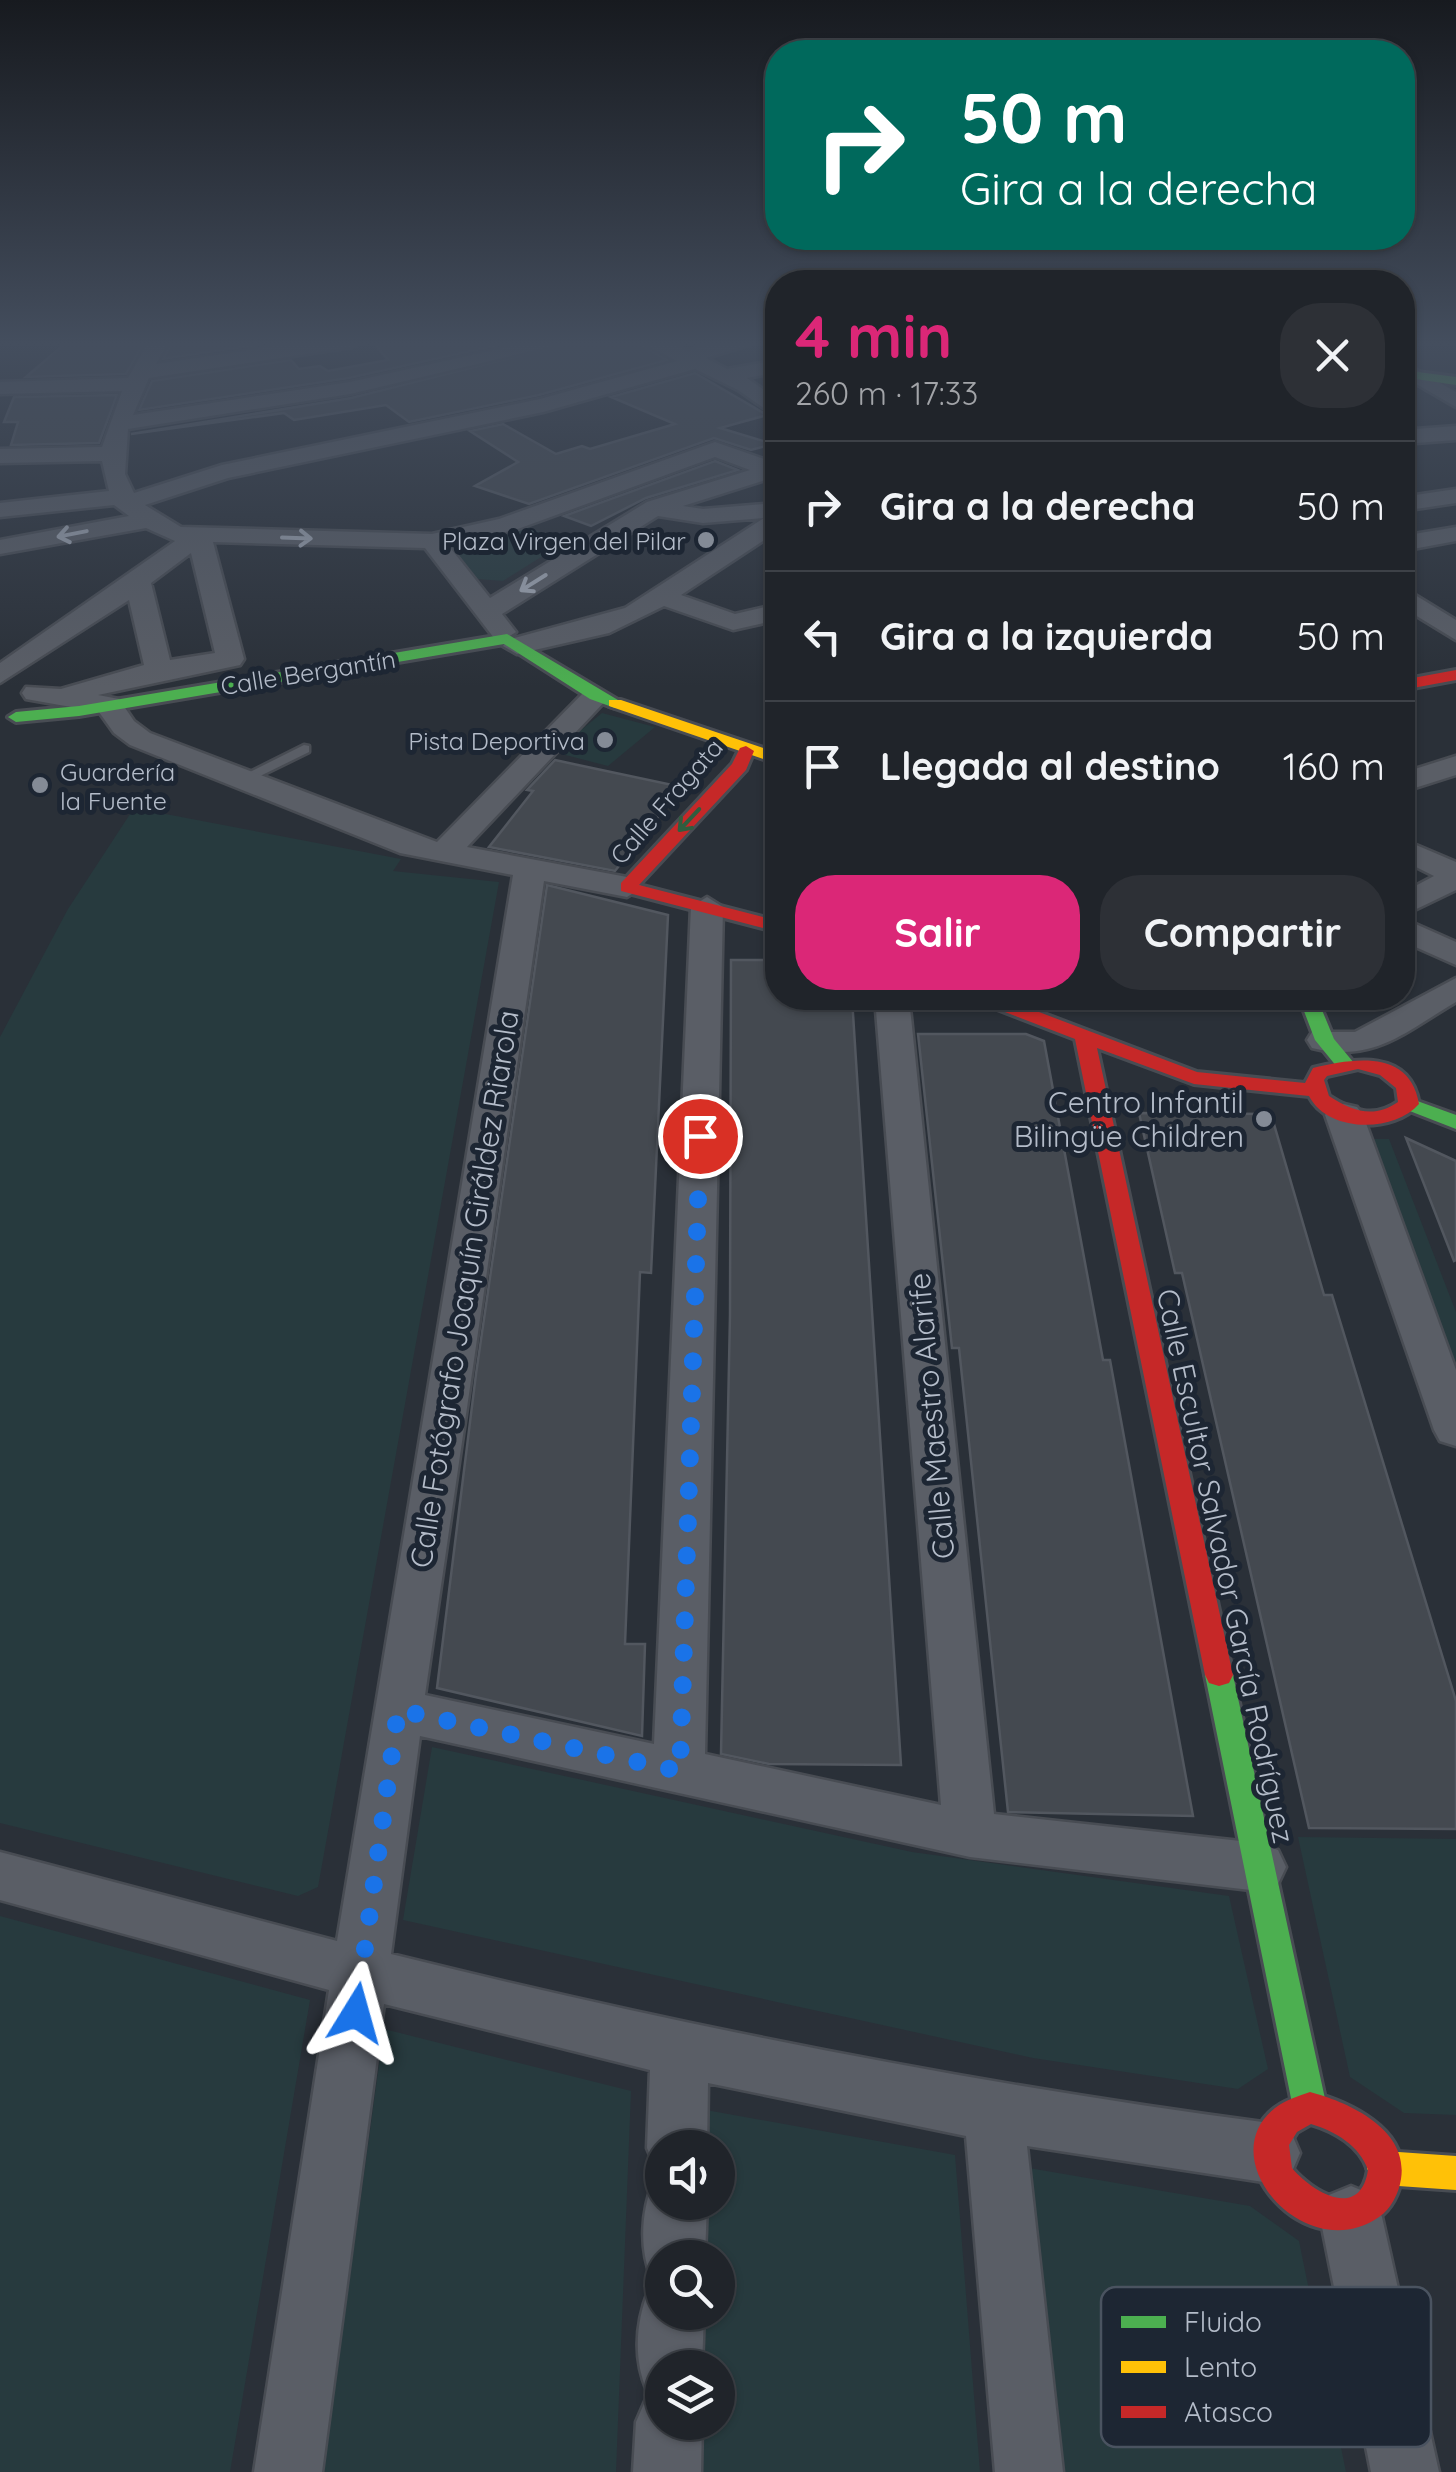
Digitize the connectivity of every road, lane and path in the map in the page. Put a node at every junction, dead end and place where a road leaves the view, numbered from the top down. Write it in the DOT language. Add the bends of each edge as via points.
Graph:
graph roads {
  1 [pos="111,456"];
  2 [pos="297,456"];
  3 [pos="694,456"];
  4 [pos="736,456"];
  5 [pos="765,467"];
  6 [pos="765,473"];
  7 [pos="1456,496"];
  8 [pos="1415,502"];
  9 [pos="130,507"];
  10 [pos="655,507"];
  11 [pos="0,510"];
  12 [pos="765,511"];
  13 [pos="626,524"];
  14 [pos="765,528"];
  15 [pos="1456,534"];
  16 [pos="200,535"];
  17 [pos="432,541"];
  18 [pos="1415,542"];
  19 [pos="0,547"];
  20 [pos="728,551"];
  21 [pos="138,581"];
  22 [pos="658,595"];
  23 [pos="1415,603"];
  24 [pos="490,610"];
  25 [pos="765,615"];
  26 [pos="1450,623"];
  27 [pos="512,642"];
  28 [pos="160,670"];
  29 [pos="1456,674"];
  30 [pos="1415,682"];
  31 [pos="22,684"];
  32 [pos="596,696"];
  33 [pos="109,705"];
  34 [pos="8,719"];
  35 [pos="304,749"];
  36 [pos="746,750"];
  37 [pos="765,755"];
  38 [pos="1456,765"];
  39 [pos="1415,779"];
  40 [pos="239,780"];
  41 [pos="444,854"];
  42 [pos="1415,854"];
  43 [pos="530,868"];
  44 [pos="1456,875"];
  45 [pos="627,887"];
  46 [pos="1415,899"];
  47 [pos="706,907"];
  48 [pos="765,923"];
  49 [pos="1415,934"];
  50 [pos="1456,955"];
  51 [pos="1447,1003"];
  52 [pos="893,1010"];
  53 [pos="1017,1010"];
  54 [pos="1314,1010"];
  55 [pos="1084,1036"];
  56 [pos="1334,1052"];
  57 [pos="1329,1102"];
  58 [pos="1408,1104"];
  59 [pos="1456,1123"];
  60 [pos="1456,1430"];
  61 [pos="398,1710"];
  62 [pos="680,1771"];
  63 [pos="970,1834"];
  64 [pos="1260,1868"];
  65 [pos="0,1876"];
  66 [pos="362,1975"];
  67 [pos="680,2053"];
  68 [pos="1310,2108"];
  69 [pos="994,2115"];
  70 [pos="678,2130"];
  71 [pos="1270,2153"];
  72 [pos="1456,2173"];
  73 [pos="1368,2192"];
  74 [pos="1381,2287"];
  75 [pos="668,2440"];
  76 [pos="1402,2447"];
  77 [pos="288,2472"];
  78 [pos="667,2472"];
  79 [pos="1030,2472"];
  80 [pos="1405,2472"];
  1 -- 9 [label="street"];
  2 -- 9 [label="street" via="222,472"];
  3 -- 17 [label="street" via="506,524"];
  4 -- 5 [label="street"];
  6 -- 10 [label="street"];
  7 -- 8 [label="street"];
  9 -- 11 [label="street"];
  9 -- 16 [label="street" via="176,534"];
  9 -- 19 [label="street, one-way"];
  10 -- 12 [label="street" via="690,515"];
  10 -- 13 [label="street"];
  13 -- 20 [label="street"];
  13 -- 24 [label="street, one-way"];
  14 -- 20 [label="street"];
  15 -- 18 [label="street"];
  16 -- 17 [label="street, one-way"];
  16 -- 21 [label="street"];
  16 -- 28 [label="street" via="230,659"];
  17 -- 24 [label="street"];
  20 -- 22 [label="street"];
  21 -- 28 [label="street"];
  21 -- 31 [label="street"];
  22 -- 25 [label="street" via="733,622"];
  22 -- 27 [label="street" via="634,614 600,627"];
  23 -- 26 [label="street"];
  24 -- 27 [label="street"];
  27 -- 32 [label="street"];
  27 -- 33 [label="street, Calle Bergantín"];
  28 -- 31 [label="street"];
  29 -- 30 [label="street"];
  31 -- 33 [label="street, Calle Bergantín"];
  31 -- 34 [label="street" via="33,708"];
  32 -- 36 [label="street"];
  32 -- 41 [label="street"];
  33 -- 34 [label="street, Calle Bergantín"];
  33 -- 40 [label="street" via="140,739"];
  35 -- 40 [label="lane"];
  36 -- 37 [label="street"];
  36 -- 45 [label="street, Calle Fragata, one-way" via="740,766"];
  38 -- 39 [label="street"];
  40 -- 41 [label="street"];
  41 -- 43 [label="street"];
  42 -- 44 [label="street"];
  43 -- 45 [label="street"];
  43 -- 61 [label="street, Calle Fotógrafo Joaquín Giráldez Riarola"];
  44 -- 46 [label="street"];
  45 -- 47 [label="street"];
  47 -- 48 [label="street"];
  47 -- 62 [label="street"];
  49 -- 50 [label="street"];
  51 -- 56 [label="street"];
  52 -- 63 [label="street, Calle Maestro Alarife"];
  53 -- 55 [label="street"];
  54 -- 56 [label="street"];
  55 -- 57 [label="street" via="1194,1078"];
  55 -- 64 [label="street, Calle Escultor Salvador García Rodríguez"];
  56 -- 57 [label="street" via="1320,1072"];
  56 -- 58 [label="street" via="1398,1078 1410,1095"];
  57 -- 58 [label="street" via="1392,1117"];
  57 -- 60 [label="street"];
  58 -- 59 [label="street"];
  61 -- 62 [label="street"];
  61 -- 66 [label="street, Calle Fotógrafo Joaquín Giráldez Riarola"];
  62 -- 63 [label="street"];
  63 -- 64 [label="street"];
  64 -- 68 [label="street, Calle Escultor Salvador García Rodríguez"];
  65 -- 66 [label="street"];
  66 -- 67 [label="street"];
  66 -- 77 [label="street, Calle Fotógrafo Joaquín Giráldez Riarola"];
  67 -- 69 [label="street"];
  67 -- 70 [label="street"];
  68 -- 71 [label="street" via="1280,2122"];
  68 -- 73 [label="street" via="1326,2108 1358,2124 1380,2152"];
  69 -- 71 [label="street"];
  69 -- 79 [label="street"];
  71 -- 73 [label="street" via="1283,2188 1314,2212"];
  72 -- 73 [label="street"];
  73 -- 74 [label="street"];
  75 -- 78 [label="street"];
  76 -- 80 [label="street"];
}
